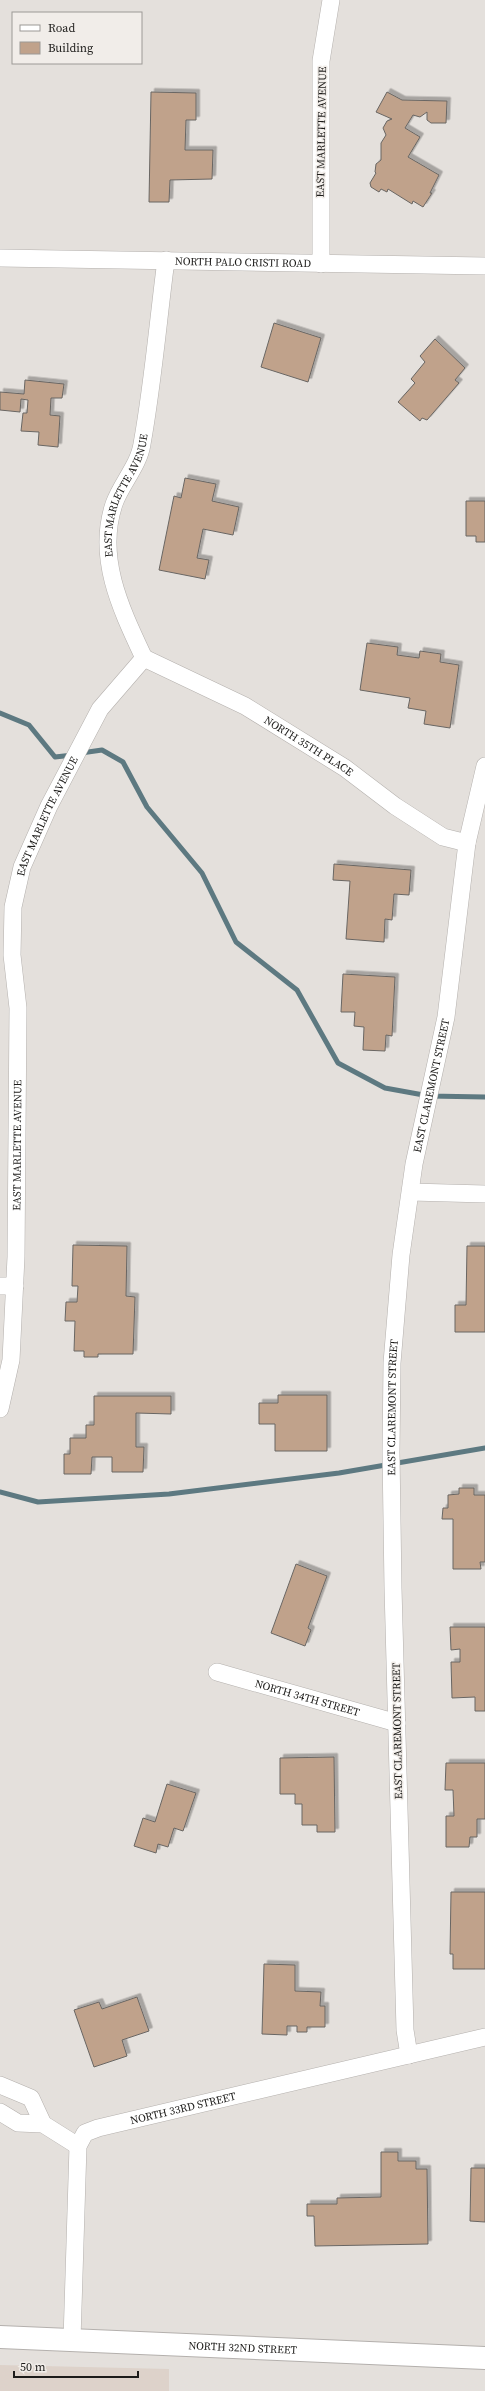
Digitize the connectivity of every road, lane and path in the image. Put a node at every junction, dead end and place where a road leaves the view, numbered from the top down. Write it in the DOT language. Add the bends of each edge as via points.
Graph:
graph roads {
  1 [pos="331,0"];
  2 [pos="0,258"];
  3 [pos="166,260"];
  4 [pos="320,264"];
  5 [pos="485,266"];
  6 [pos="144,658"];
  7 [pos="485,766"];
  8 [pos="467,843"];
  9 [pos="6,928"];
  10 [pos="411,1192"];
  11 [pos="485,1194"];
  12 [pos="8,1286"];
  13 [pos="0,1409"];
  14 [pos="218,1672"];
  15 [pos="397,1723"];
  16 [pos="485,2037"];
  17 [pos="409,2055"];
  18 [pos="0,2085"];
  19 [pos="0,2112"];
  20 [pos="43,2124"];
  21 [pos="78,2146"];
  22 [pos="0,2337"];
  23 [pos="72,2340"];
  24 [pos="485,2358"];
  1 -- 4 [label="street, EAST MARLETTE AVENUE" via="321,61"];
  2 -- 3 [label="street, NORTH PALO CRISTI ROAD"];
  3 -- 4 [label="street, NORTH PALO CRISTI ROAD"];
  3 -- 6 [label="street, EAST MARLETTE AVENUE" via="142,446 114,504 108,533 110,572 118,602"];
  4 -- 5 [label="street, NORTH PALO CRISTI ROAD"];
  6 -- 8 [label="street, NORTH 35TH PLACE" via="245,706 345,768 395,806 443,837"];
  6 -- 9 [label="street, EAST MARLETTE AVENUE" via="100,709 34,836 22,867"];
  7 -- 8 [label="street, EAST CLAREMONT STREET"];
  8 -- 10 [label="street, EAST CLAREMONT STREET" via="446,1017 414,1164"];
  9 -- 12 [label="street, EAST MARLETTE AVENUE" via="18,1008"];
  10 -- 11 [label="street"];
  10 -- 15 [label="street, EAST CLAREMONT STREET" via="401,1255 392,1363 391,1452"];
  12 -- 13 [label="street, EAST MARLETTE AVENUE" via="11,1360"];
  14 -- 15 [label="street, NORTH 34TH STREET"];
  15 -- 17 [label="street, EAST CLAREMONT STREET" via="405,2030"];
  16 -- 17 [label="street, NORTH 33RD STREET"];
  17 -- 21 [label="street, NORTH 33RD STREET" via="98,2128 85,2133"];
  18 -- 20 [label="street" via="31,2098"];
  19 -- 20 [label="street" via="18,2123"];
  20 -- 21 [label="street"];
  21 -- 23 [label="street"];
  22 -- 23 [label="main road, NORTH 32ND STREET"];
  23 -- 24 [label="main road, NORTH 32ND STREET"];
}
